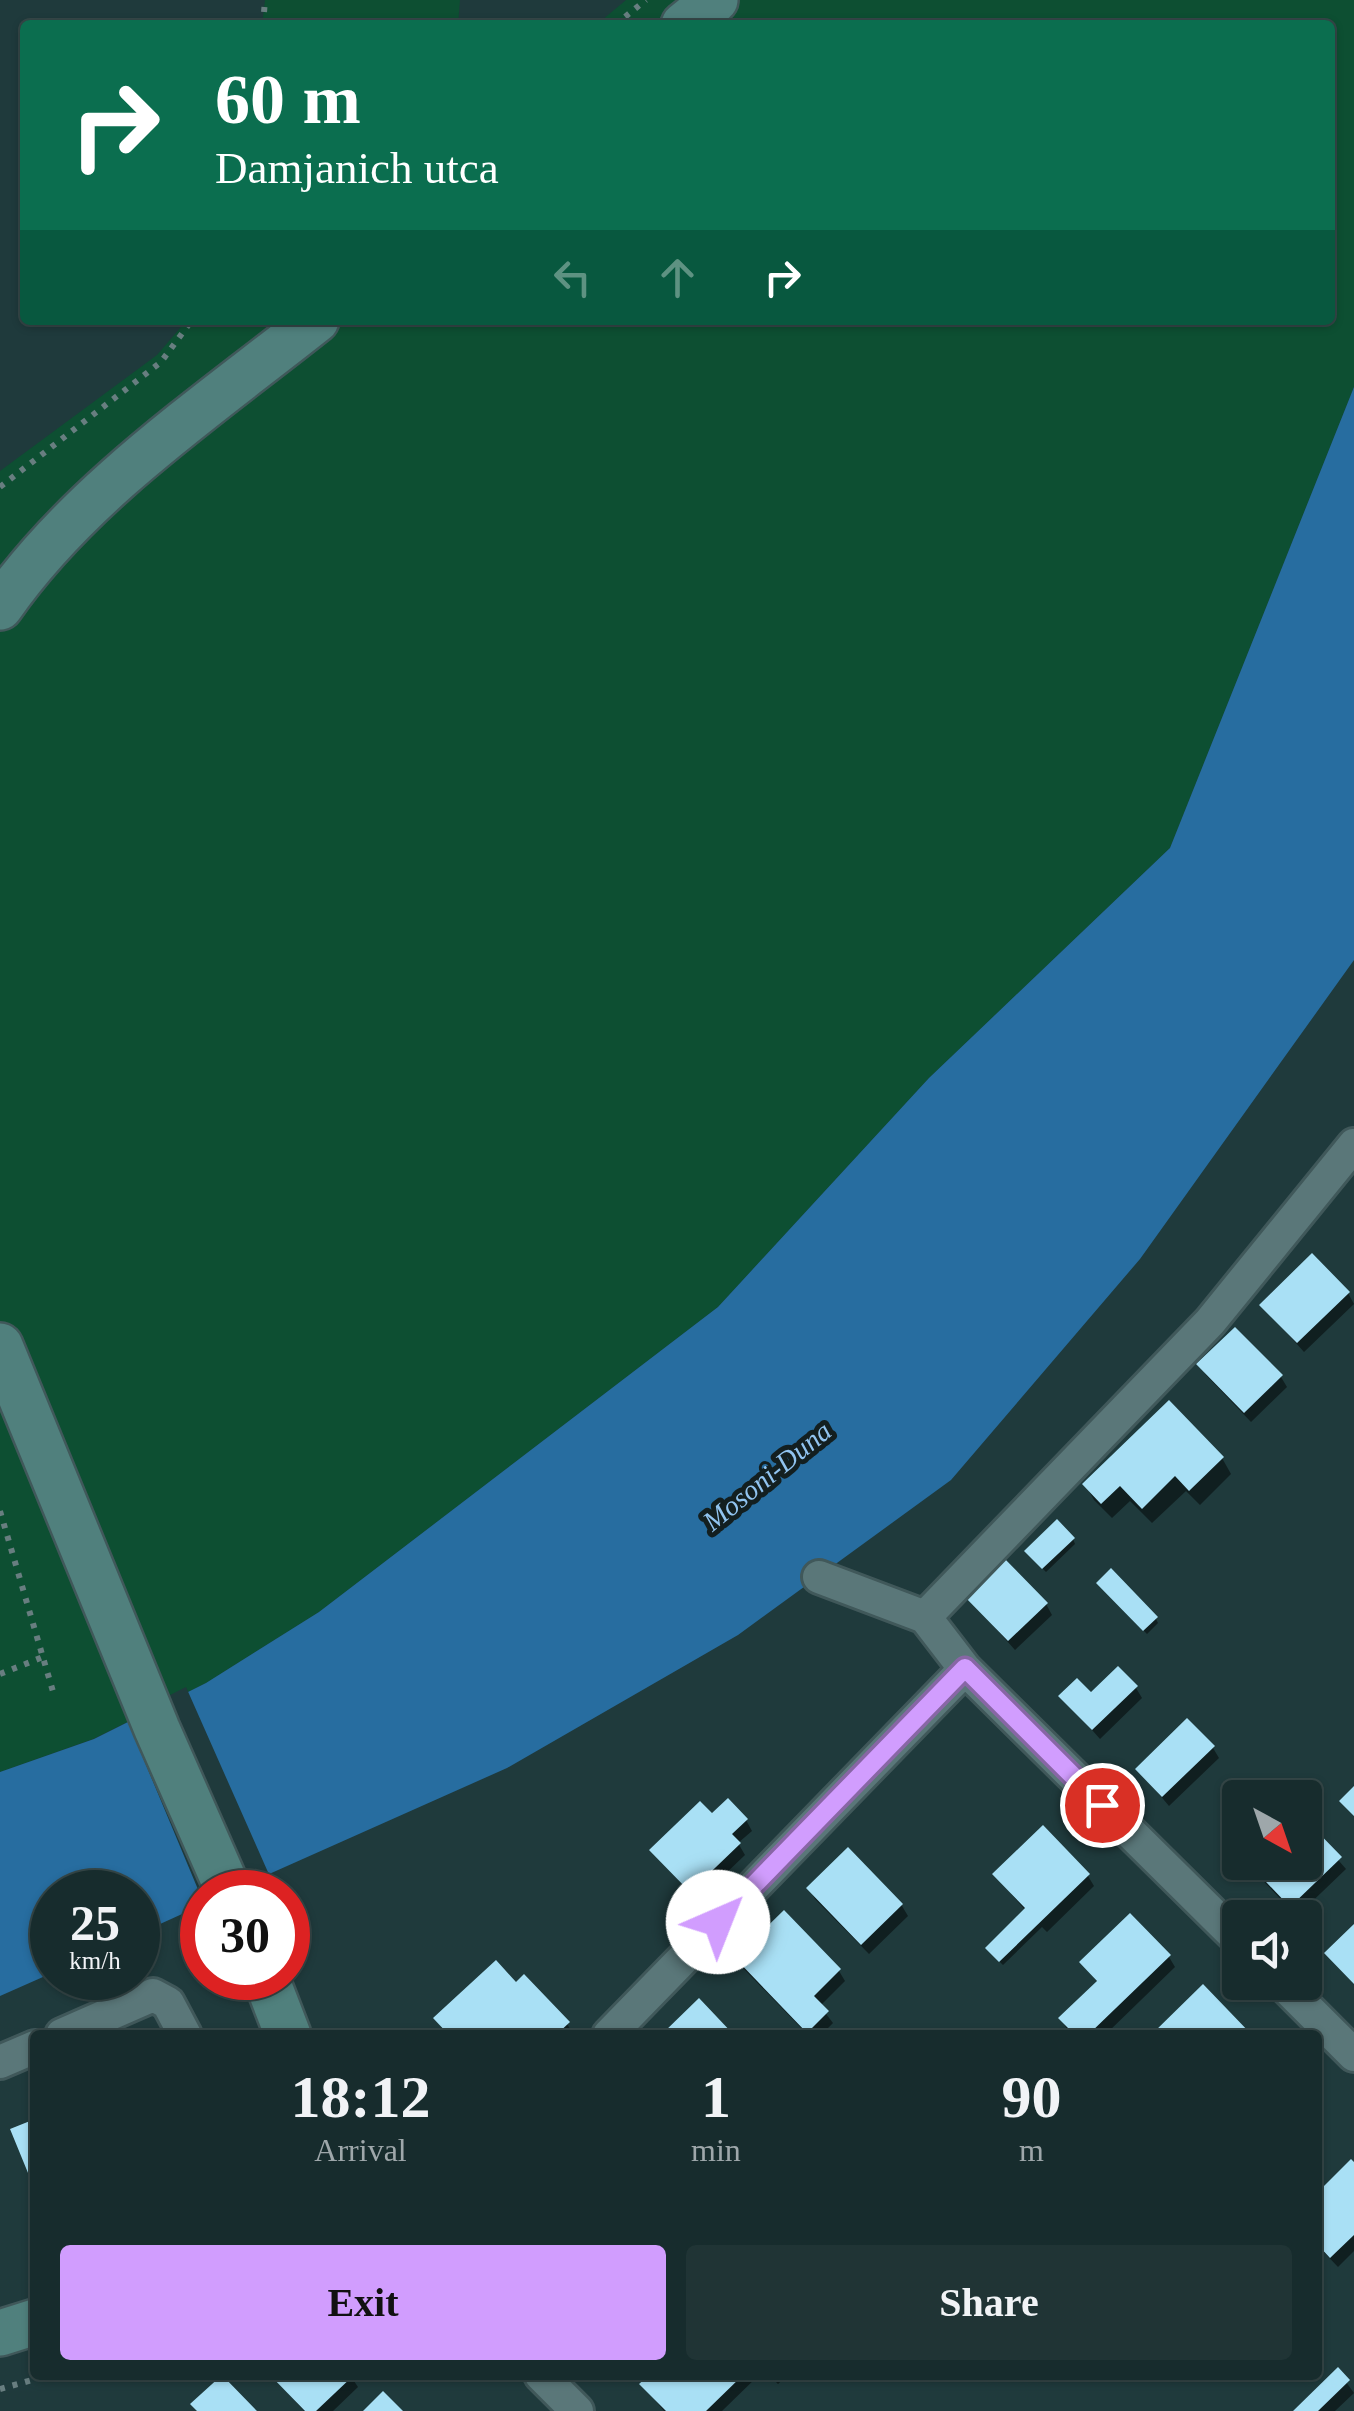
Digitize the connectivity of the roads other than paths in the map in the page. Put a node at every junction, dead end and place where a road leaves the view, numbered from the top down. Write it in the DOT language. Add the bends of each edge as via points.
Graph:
graph roads {
  1 [pos="715,0"];
  2 [pos="690,20"];
  3 [pos="310,325"];
  4 [pos="0,607"];
  5 [pos="1354,1145"];
  6 [pos="0,1346"];
  7 [pos="819,1577"];
  8 [pos="925,1618"];
  9 [pos="965,1668"];
  10 [pos="219,1870"];
  11 [pos="1222,1924"];
  12 [pos="274,2000"];
  13 [pos="1299,2000"];
  14 [pos="73,2030"];
  15 [pos="182,2030"];
  16 [pos="286,2030"];
  17 [pos="614,2030"];
  18 [pos="30,2049"];
  19 [pos="1354,2054"];
  20 [pos="0,2062"];
  21 [pos="30,2324"];
  22 [pos="0,2333"];
  23 [pos="545,2380"];
  24 [pos="577,2411"];
  1 -- 2 [label="main road"];
  3 -- 4 [label="main road" via="122,476 38,558"];
  5 -- 8 [label="street" via="1210,1322"];
  6 -- 10 [label="main road"];
  7 -- 8 [label="street"];
  8 -- 9 [label="street"];
  9 -- 11 [label="street"];
  9 -- 17 [label="street"];
  12 -- 16 [label="main road"];
  13 -- 19 [label="street"];
  14 -- 15 [label="street" via="153,1995 168,2003"];
  18 -- 20 [label="street"];
  21 -- 22 [label="main road"];
  23 -- 24 [label="street"];
}
